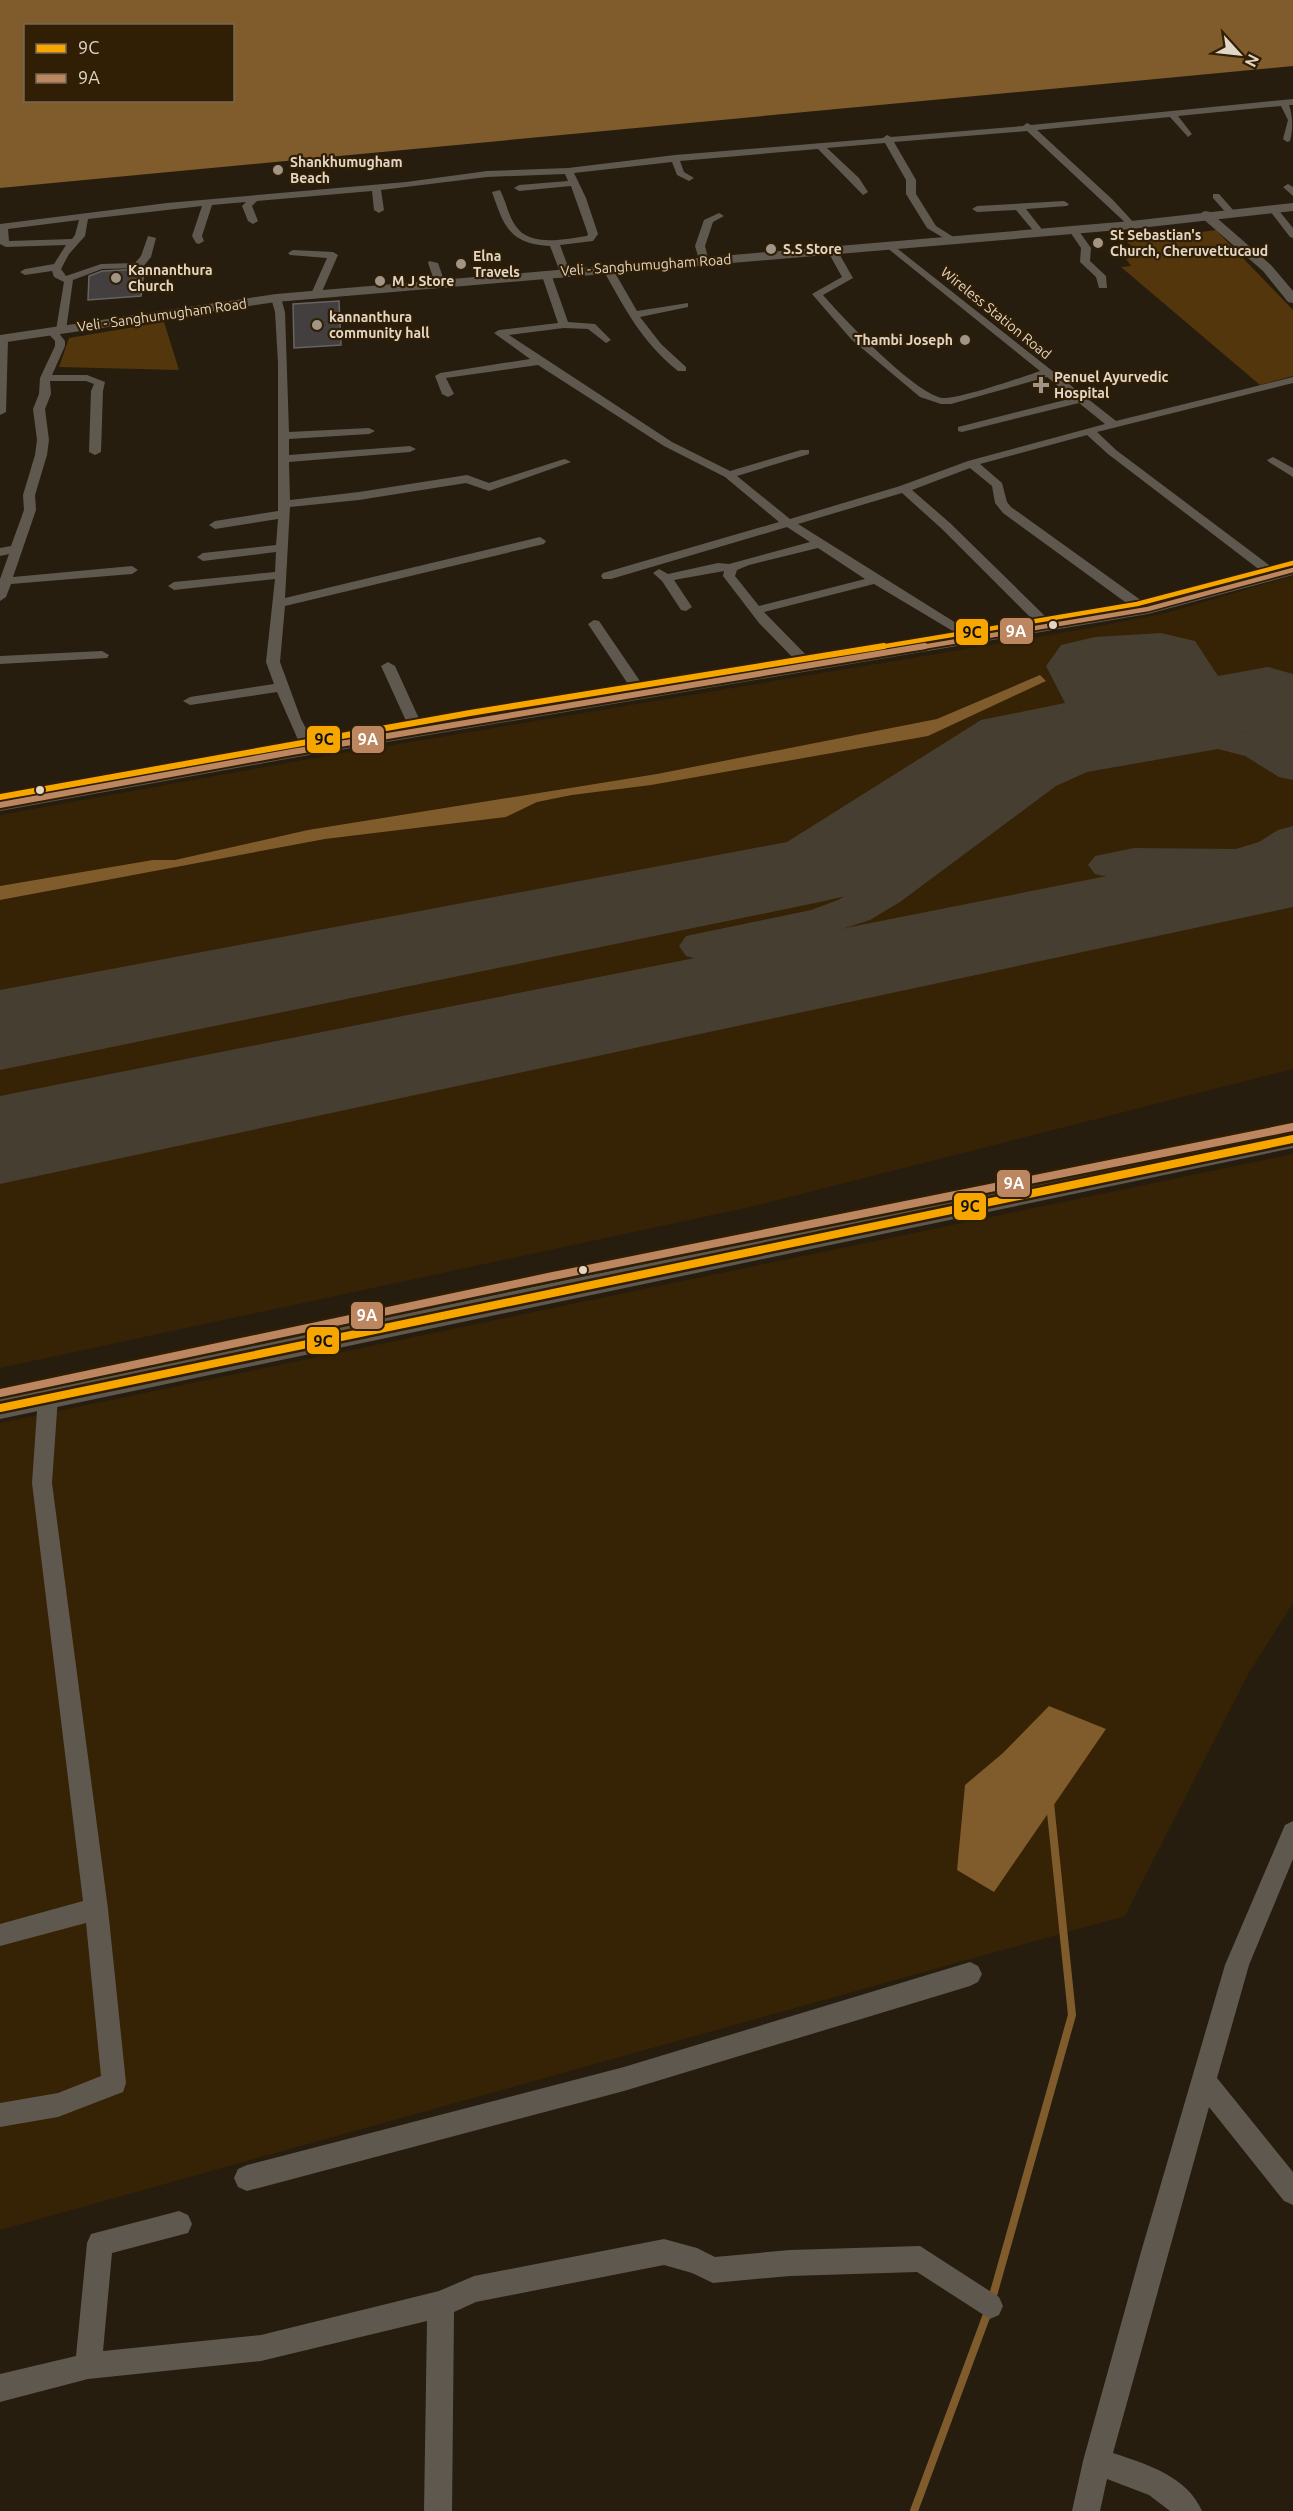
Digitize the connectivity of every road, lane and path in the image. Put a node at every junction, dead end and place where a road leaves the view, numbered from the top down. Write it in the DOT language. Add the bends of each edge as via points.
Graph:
graph roads {
  1 [pos="1289,102"];
  2 [pos="1171,113"];
  3 [pos="1027,126"];
  4 [pos="1188,134"];
  5 [pos="887,138"];
  6 [pos="1287,139"];
  7 [pos="819,145"];
  8 [pos="739,152"];
  9 [pos="675,158"];
  10 [pos="752,164"];
  11 [pos="568,171"];
  12 [pos="689,178"];
  13 [pos="574,183"];
  14 [pos="376,188"];
  15 [pos="519,188"];
  16 [pos="497,192"];
  17 [pos="863,192"];
  18 [pos="1216,196"];
  19 [pos="255,198"];
  20 [pos="208,203"];
  21 [pos="1064,204"];
  22 [pos="1019,207"];
  23 [pos="1293,207"];
  24 [pos="977,209"];
  25 [pos="1273,209"];
  26 [pos="379,210"];
  27 [pos="1231,213"];
  28 [pos="1206,215"];
  29 [pos="719,216"];
  30 [pos="84,217"];
  31 [pos="253,221"];
  32 [pos="1131,225"];
  33 [pos="2,227"];
  34 [pos="1073,229"];
  35 [pos="1039,232"];
  36 [pos="1293,235"];
  37 [pos="152,238"];
  38 [pos="952,240"];
  39 [pos="199,241"];
  40 [pos="73,242"];
  41 [pos="554,243"];
  42 [pos="889,245"];
  43 [pos="832,250"];
  44 [pos="293,253"];
  45 [pos="704,261"];
  46 [pos="433,263"];
  47 [pos="56,267"];
  48 [pos="607,268"];
  49 [pos="26,272"];
  50 [pos="565,272"];
  51 [pos="546,273"];
  52 [pos="67,279"];
  53 [pos="440,283"];
  54 [pos="1103,286"];
  55 [pos="316,294"];
  56 [pos="276,298"];
  57 [pos="1293,299"];
  58 [pos="684,305"];
  59 [pos="632,315"];
  60 [pos="564,325"];
  61 [pos="57,331"];
  62 [pos="2,339"];
  63 [pos="606,340"];
  64 [pos="540,362"];
  65 [pos="682,369"];
  66 [pos="1047,373"];
  67 [pos="45,378"];
  68 [pos="1293,380"];
  69 [pos="447,394"];
  70 [pos="1081,399"];
  71 [pos="0,412"];
  72 [pos="1114,425"];
  73 [pos="962,429"];
  74 [pos="369,431"];
  75 [pos="1089,431"];
  76 [pos="282,436"];
  77 [pos="410,449"];
  78 [pos="96,452"];
  79 [pos="806,452"];
  80 [pos="282,459"];
  81 [pos="1274,460"];
  82 [pos="565,462"];
  83 [pos="972,463"];
  84 [pos="1293,473"];
  85 [pos="729,475"];
  86 [pos="903,489"];
  87 [pos="284,509"];
  88 [pos="790,523"];
  89 [pos="215,525"];
  90 [pos="540,542"];
  91 [pos="822,543"];
  92 [pos="282,548"];
  93 [pos="18,549"];
  94 [pos="0,552"];
  95 [pos="203,557"];
  96 [pos="1293,563"];
  97 [pos="647,565"];
  98 [pos="731,568"];
  99 [pos="132,570"];
  100 [pos="1293,570"];
  101 [pos="1269,571"];
  102 [pos="281,575"];
  103 [pos="607,576"];
  104 [pos="666,578"];
  105 [pos="876,580"];
  106 [pos="6,581"];
  107 [pos="174,586"];
  108 [pos="0,597"];
  109 [pos="278,604"];
  110 [pos="1137,604"];
  111 [pos="686,607"];
  112 [pos="757,610"];
  113 [pos="1042,621"];
  114 [pos="594,624"];
  115 [pos="966,633"];
  116 [pos="102,655"];
  117 [pos="0,660"];
  118 [pos="803,660"];
  119 [pos="388,666"];
  120 [pos="282,687"];
  121 [pos="637,687"];
  122 [pos="190,701"];
  123 [pos="414,723"];
  124 [pos="306,742"];
  125 [pos="0,797"];
  126 [pos="0,805"];
  127 [pos="1293,1127"];
  128 [pos="1293,1139"];
  129 [pos="0,1393"];
  130 [pos="48,1397"];
  131 [pos="0,1408"];
  132 [pos="1293,1832"];
  133 [pos="96,1909"];
  134 [pos="0,1935"];
  135 [pos="970,1974"];
  136 [pos="1203,2080"];
  137 [pos="0,2115"];
  138 [pos="247,2178"];
  139 [pos="1293,2192"];
  140 [pos="179,2224"];
  141 [pos="441,2304"];
  142 [pos="990,2306"];
  143 [pos="88,2366"];
  144 [pos="0,2388"];
  145 [pos="1097,2461"];
  146 [pos="438,2511"];
  147 [pos="1086,2511"];
  148 [pos="1188,2511"];
  1 -- 2 [label="street"];
  1 -- 6 [label="street" via="1292,120"];
  2 -- 3 [label="street"];
  2 -- 4 [label="street"];
  3 -- 5 [label="street"];
  3 -- 32 [label="street"];
  5 -- 7 [label="street"];
  5 -- 38 [label="street" via="911,180 911,195 932,228"];
  7 -- 8 [label="street"];
  7 -- 17 [label="street" via="856,180"];
  8 -- 9 [label="street"];
  8 -- 10 [label="street"];
  9 -- 11 [label="street"];
  9 -- 12 [label="street" via="680,173"];
  11 -- 13 [label="street"];
  11 -- 14 [label="street" via="531,171"];
  13 -- 15 [label="street"];
  13 -- 41 [label="street" via="593,237"];
  14 -- 19 [label="street"];
  14 -- 26 [label="street"];
  16 -- 41 [label="street" via="509,227 516,235 532,242"];
  18 -- 27 [label="street"];
  19 -- 20 [label="street"];
  19 -- 31 [label="street" via="248,206"];
  20 -- 30 [label="street"];
  20 -- 39 [label="street" via="197,236"];
  21 -- 22 [label="street"];
  22 -- 24 [label="street"];
  22 -- 35 [label="street"];
  23 -- 25 [label="main road, Veli - Sanghumugham Road"];
  25 -- 27 [label="main road, Veli - Sanghumugham Road"];
  25 -- 36 [label="street"];
  27 -- 28 [label="main road, Veli - Sanghumugham Road"];
  28 -- 32 [label="main road, Veli - Sanghumugham Road"];
  28 -- 57 [label="street" via="1267,268"];
  29 -- 45 [label="street" via="709,220 700,246"];
  30 -- 33 [label="street"];
  30 -- 40 [label="street" via="80,236"];
  32 -- 34 [label="main road, Veli - Sanghumugham Road"];
  33 -- 40 [label="street" via="4,243 9,245"];
  34 -- 35 [label="main road, Veli - Sanghumugham Road"];
  34 -- 54 [label="street" via="1086,248 1085,262 1101,276"];
  35 -- 38 [label="main road, Veli - Sanghumugham Road"];
  37 -- 52 [label="street" via="146,257 138,266 93,267"];
  38 -- 42 [label="main road, Veli - Sanghumugham Road"];
  40 -- 47 [label="street"];
  41 -- 50 [label="street"];
  42 -- 43 [label="main road, Veli - Sanghumugham Road"];
  42 -- 66 [label="street, Wireless Station Road"];
  43 -- 45 [label="main road, Veli - Sanghumugham Road"];
  43 -- 66 [label="street" via="848,278 817,294 855,337 924,395 951,401"];
  44 -- 55 [label="street" via="333,255"];
  45 -- 48 [label="main road, Veli - Sanghumugham Road"];
  46 -- 53 [label="street"];
  47 -- 49 [label="street"];
  47 -- 52 [label="street" via="56,272"];
  48 -- 50 [label="main road, Veli - Sanghumugham Road"];
  48 -- 59 [label="street"];
  50 -- 51 [label="main road, Veli - Sanghumugham Road"];
  51 -- 53 [label="main road, Veli - Sanghumugham Road"];
  51 -- 60 [label="street"];
  52 -- 61 [label="street" via="69,285"];
  53 -- 55 [label="main road, Veli - Sanghumugham Road"];
  55 -- 56 [label="main road, Veli - Sanghumugham Road"];
  56 -- 61 [label="main road, Veli - Sanghumugham Road"];
  56 -- 76 [label="street" via="283,363"];
  58 -- 59 [label="street"];
  59 -- 65 [label="street" via="662,354"];
  60 -- 63 [label="street" via="591,326"];
  60 -- 64 [label="street" via="499,333"];
  61 -- 62 [label="main road, Veli - Sanghumugham Road"];
  61 -- 67 [label="street" via="60,346"];
  62 -- 71 [label="street"];
  64 -- 69 [label="street" via="440,376"];
  64 -- 85 [label="street" via="668,444"];
  66 -- 70 [label="street, Wireless Station Road"];
  67 -- 78 [label="street" via="87,378 100,382"];
  67 -- 93 [label="street" via="45,394 39,409 41,455"];
  68 -- 72 [label="street"];
  70 -- 72 [label="street, Wireless Station Road"];
  70 -- 73 [label="street"];
  72 -- 75 [label="street"];
  74 -- 76 [label="street"];
  75 -- 83 [label="street"];
  75 -- 101 [label="street"];
  76 -- 80 [label="street"];
  77 -- 80 [label="street"];
  79 -- 85 [label="street"];
  80 -- 87 [label="street"];
  81 -- 84 [label="street"];
  82 -- 87 [label="street" via="489,487 467,479"];
  83 -- 86 [label="street"];
  83 -- 110 [label="street" via="998,485 1004,508"];
  85 -- 88 [label="street"];
  86 -- 88 [label="street"];
  86 -- 113 [label="street"];
  87 -- 89 [label="street"];
  87 -- 92 [label="street"];
  88 -- 91 [label="street"];
  88 -- 97 [label="street"];
  90 -- 109 [label="street"];
  91 -- 98 [label="street"];
  91 -- 105 [label="street"];
  92 -- 95 [label="street"];
  92 -- 102 [label="street"];
  93 -- 94 [label="street"];
  93 -- 106 [label="street"];
  96 -- 101 [label="main road"];
  97 -- 103 [label="street"];
  97 -- 104 [label="street"];
  98 -- 104 [label="street"];
  98 -- 112 [label="street" via="729,576"];
  99 -- 106 [label="street"];
  100 -- 126 [label="main road" via="1195,598 1117,614 315,748"];
  101 -- 110 [label="main road"];
  102 -- 107 [label="street"];
  102 -- 109 [label="street"];
  104 -- 111 [label="street"];
  105 -- 112 [label="street"];
  105 -- 115 [label="street"];
  106 -- 108 [label="street"];
  109 -- 120 [label="street" via="273,662"];
  110 -- 113 [label="main road"];
  112 -- 118 [label="street"];
  113 -- 115 [label="main road"];
  114 -- 121 [label="street"];
  115 -- 118 [label="main road"];
  116 -- 117 [label="street"];
  118 -- 121 [label="main road"];
  119 -- 123 [label="street"];
  120 -- 122 [label="street"];
  120 -- 124 [label="street"];
  121 -- 123 [label="main road"];
  123 -- 124 [label="main road"];
  124 -- 125 [label="main road"];
  127 -- 129 [label="main road"];
  128 -- 130 [label="main road"];
  130 -- 131 [label="main road"];
  130 -- 133 [label="street" via="42,1483"];
  132 -- 136 [label="street" via="1237,1965"];
  133 -- 134 [label="street"];
  133 -- 137 [label="street" via="114,2083 58,2105"];
  135 -- 138 [label="street" via="624,2079"];
  136 -- 139 [label="street"];
  136 -- 145 [label="street"];
  140 -- 143 [label="street" via="100,2243"];
  141 -- 142 [label="street" via="474,2289 664,2252 697,2260 713,2270 920,2259"];
  141 -- 143 [label="street" via="261,2348"];
  141 -- 146 [label="street"];
  143 -- 144 [label="street"];
  145 -- 147 [label="street"];
  145 -- 148 [label="street" via="1160,2485"];
}
